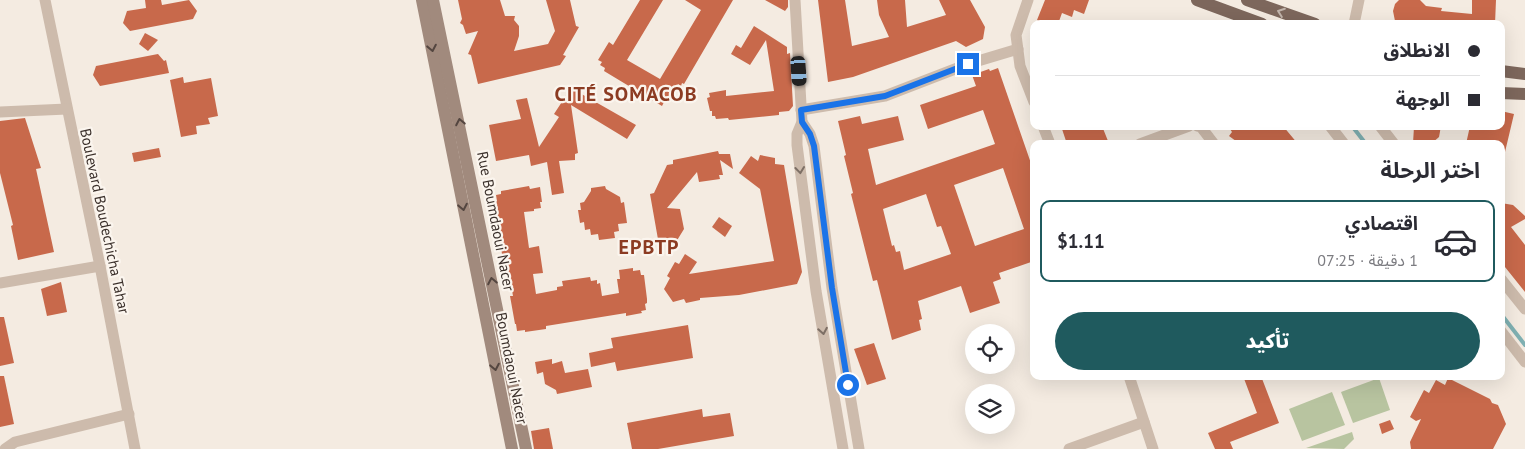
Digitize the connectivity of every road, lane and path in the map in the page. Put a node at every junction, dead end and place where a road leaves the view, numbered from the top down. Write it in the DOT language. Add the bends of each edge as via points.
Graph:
graph roads {
  1 [pos="45,0"];
  2 [pos="422,0"];
  3 [pos="434,0"];
  4 [pos="795,0"];
  5 [pos="1028,0"];
  6 [pos="1197,0"];
  7 [pos="1247,0"];
  8 [pos="1359,0"];
  9 [pos="1251,20"];
  10 [pos="1304,20"];
  11 [pos="1355,20"];
  12 [pos="1018,49"];
  13 [pos="1505,72"];
  14 [pos="1525,74"];
  15 [pos="1030,92"];
  16 [pos="1505,93"];
  17 [pos="1525,94"];
  18 [pos="67,109"];
  19 [pos="0,112"];
  20 [pos="802,116"];
  21 [pos="1178,130"];
  22 [pos="1203,130"];
  23 [pos="1333,130"];
  24 [pos="1383,130"];
  25 [pos="1151,140"];
  26 [pos="1211,140"];
  27 [pos="1341,140"];
  28 [pos="1391,140"];
  29 [pos="100,266"];
  30 [pos="0,284"];
  31 [pos="1505,284"];
  32 [pos="1525,309"];
  33 [pos="1505,336"];
  34 [pos="1525,362"];
  35 [pos="1130,380"];
  36 [pos="129,414"];
  37 [pos="1144,422"];
  38 [pos="5,449"];
  39 [pos="135,449"];
  40 [pos="512,449"];
  41 [pos="526,449"];
  42 [pos="843,449"];
  43 [pos="859,449"];
  44 [pos="1069,449"];
  45 [pos="1153,449"];
  1 -- 18 [label="street, Boulevard Boudechicha Tahar"];
  2 -- 40 [label="street, Boumdaoui Nacer, one-way"];
  41 -- 3 [label="street, Rue Boumdaoui Nacer, one-way"];
  4 -- 20 [label="street"];
  5 -- 12 [label="street" via="1016,35"];
  6 -- 9 [label="main road"];
  10 -- 7 [label="main road, one-way"];
  8 -- 11 [label="street"];
  12 -- 15 [label="street" via="1020,66"];
  12 -- 20 [label="street" via="968,64 885,96"];
  13 -- 14 [label="main road"];
  16 -- 17 [label="main road"];
  18 -- 19 [label="street"];
  18 -- 29 [label="street, Boulevard Boudechicha Tahar"];
  20 -- 42 [label="street, one-way" via="796,145 816,291"];
  20 -- 43 [label="street" via="814,146 832,288"];
  21 -- 25 [label="street"];
  22 -- 26 [label="street"];
  23 -- 27 [label="street"];
  24 -- 28 [label="street"];
  29 -- 30 [label="street"];
  29 -- 36 [label="street, Boulevard Boudechicha Tahar"];
  31 -- 32 [label="street"];
  33 -- 34 [label="street"];
  35 -- 37 [label="street"];
  36 -- 38 [label="street" via="15,442"];
  36 -- 39 [label="street, Boulevard Boudechicha Tahar"];
  37 -- 44 [label="street"];
  37 -- 45 [label="street"];
}
